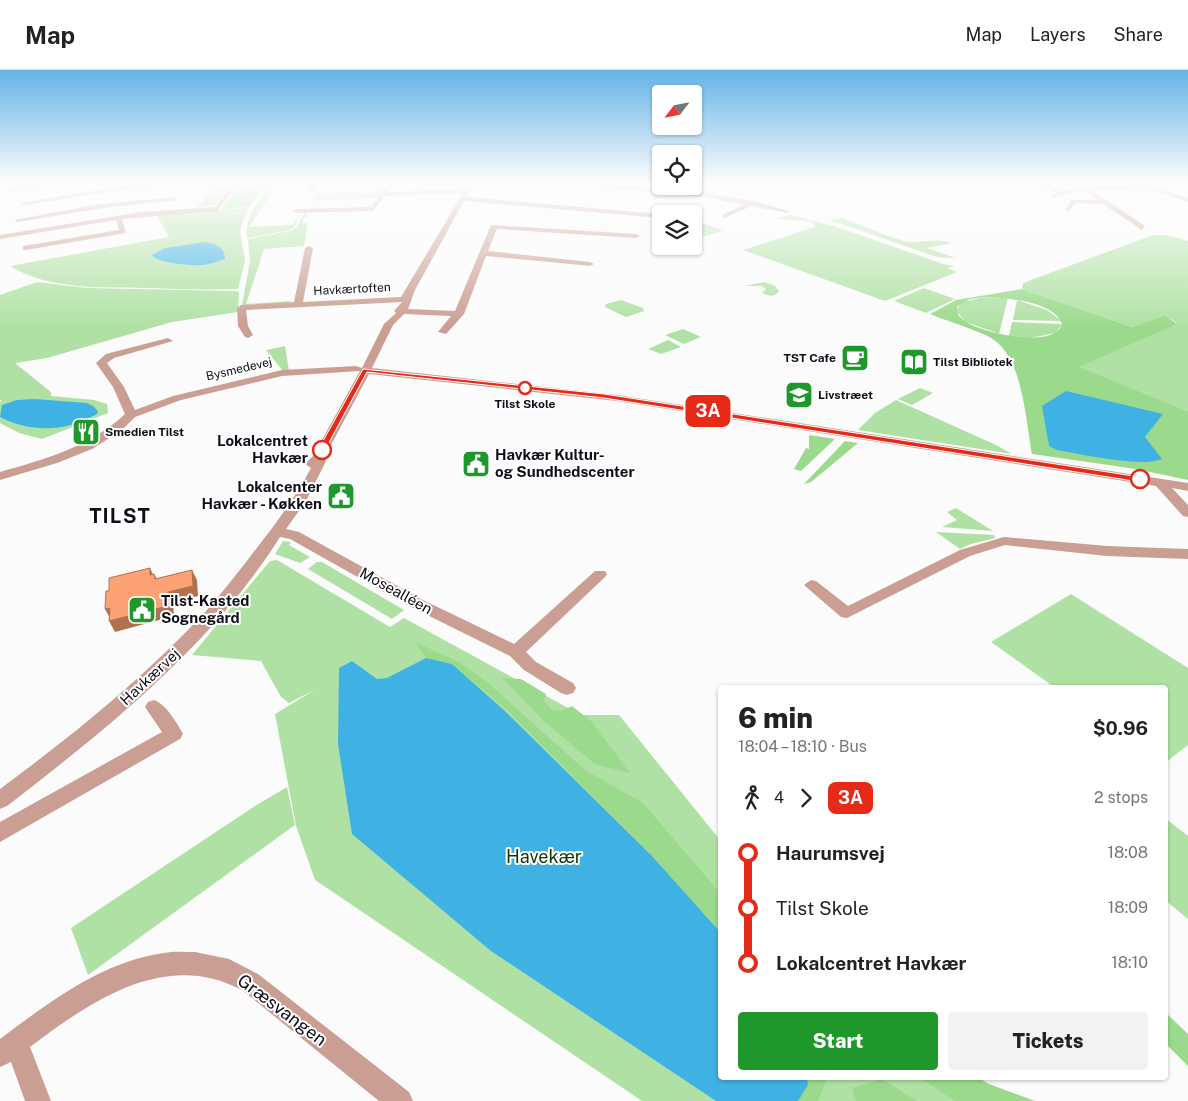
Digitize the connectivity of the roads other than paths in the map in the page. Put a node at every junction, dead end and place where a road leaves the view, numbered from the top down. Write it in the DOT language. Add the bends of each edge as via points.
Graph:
graph roads {
  1 [pos="41,230"];
  2 [pos="123,230"];
  3 [pos="444,230"];
  4 [pos="493,230"];
  5 [pos="543,230"];
  6 [pos="636,236"];
  7 [pos="0,237"];
  8 [pos="26,248"];
  9 [pos="309,248"];
  10 [pos="484,253"];
  11 [pos="590,264"];
  12 [pos="407,296"];
  13 [pos="298,305"];
  14 [pos="400,311"];
  15 [pos="459,314"];
  16 [pos="443,332"];
  17 [pos="235,335"];
  18 [pos="168,341"];
  19 [pos="361,369"];
  20 [pos="131,415"];
  21 [pos="0,476"];
  22 [pos="1160,482"];
  23 [pos="1188,487"];
  24 [pos="1188,513"];
  25 [pos="276,532"];
  26 [pos="1188,554"];
  27 [pos="600,574"];
  28 [pos="811,585"];
  29 [pos="516,652"];
  30 [pos="567,688"];
  31 [pos="154,706"];
  32 [pos="0,800"];
  33 [pos="0,833"];
  34 [pos="8,1048"];
  35 [pos="38,1101"];
  36 [pos="400,1101"];
  1 -- 7 [label="street"];
  2 -- 8 [label="street"];
  3 -- 12 [label="street, Havkærvej"];
  4 -- 10 [label="street"];
  5 -- 6 [label="street"];
  9 -- 13 [label="street, Havkærtoften"];
  10 -- 11 [label="street"];
  10 -- 15 [label="street"];
  12 -- 13 [label="street, Havkærtoften"];
  12 -- 14 [label="street, Havkærvej"];
  13 -- 17 [label="street, Havkærtoften" via="241,308 243,326 248,334"];
  14 -- 15 [label="street"];
  14 -- 19 [label="street, Havkærvej" via="396,327"];
  15 -- 16 [label="street"];
  18 -- 20 [label="street" via="110,356 101,363 110,373"];
  19 -- 20 [label="street, Bysmedevej" via="282,373 177,398"];
  19 -- 22 [label="street, Bysmedevej" via="601,396"];
  19 -- 25 [label="street, Havkærvej" via="318,458 320,461 309,487"];
  20 -- 21 [label="street, Bysmedevej" via="121,426 83,448"];
  22 -- 23 [label="street, Bysmedevej"];
  22 -- 24 [label="street"];
  25 -- 29 [label="street, Mosealléen" via="294,535 416,603"];
  25 -- 32 [label="street, Havkærvej" via="230,594 184,645 124,702"];
  26 -- 28 [label="street" via="1107,551 1004,541 965,554 847,612"];
  27 -- 29 [label="street"];
  29 -- 30 [label="street, Mosealléen" via="530,666"];
  31 -- 33 [label="street, Havkærvej" via="174,734"];
  34 -- 35 [label="street, Græsvangen"];
  34 -- 36 [label="street, Græsvangen" via="68,1004 104,984 149,968 200,964 226,970 250,982"];
}
